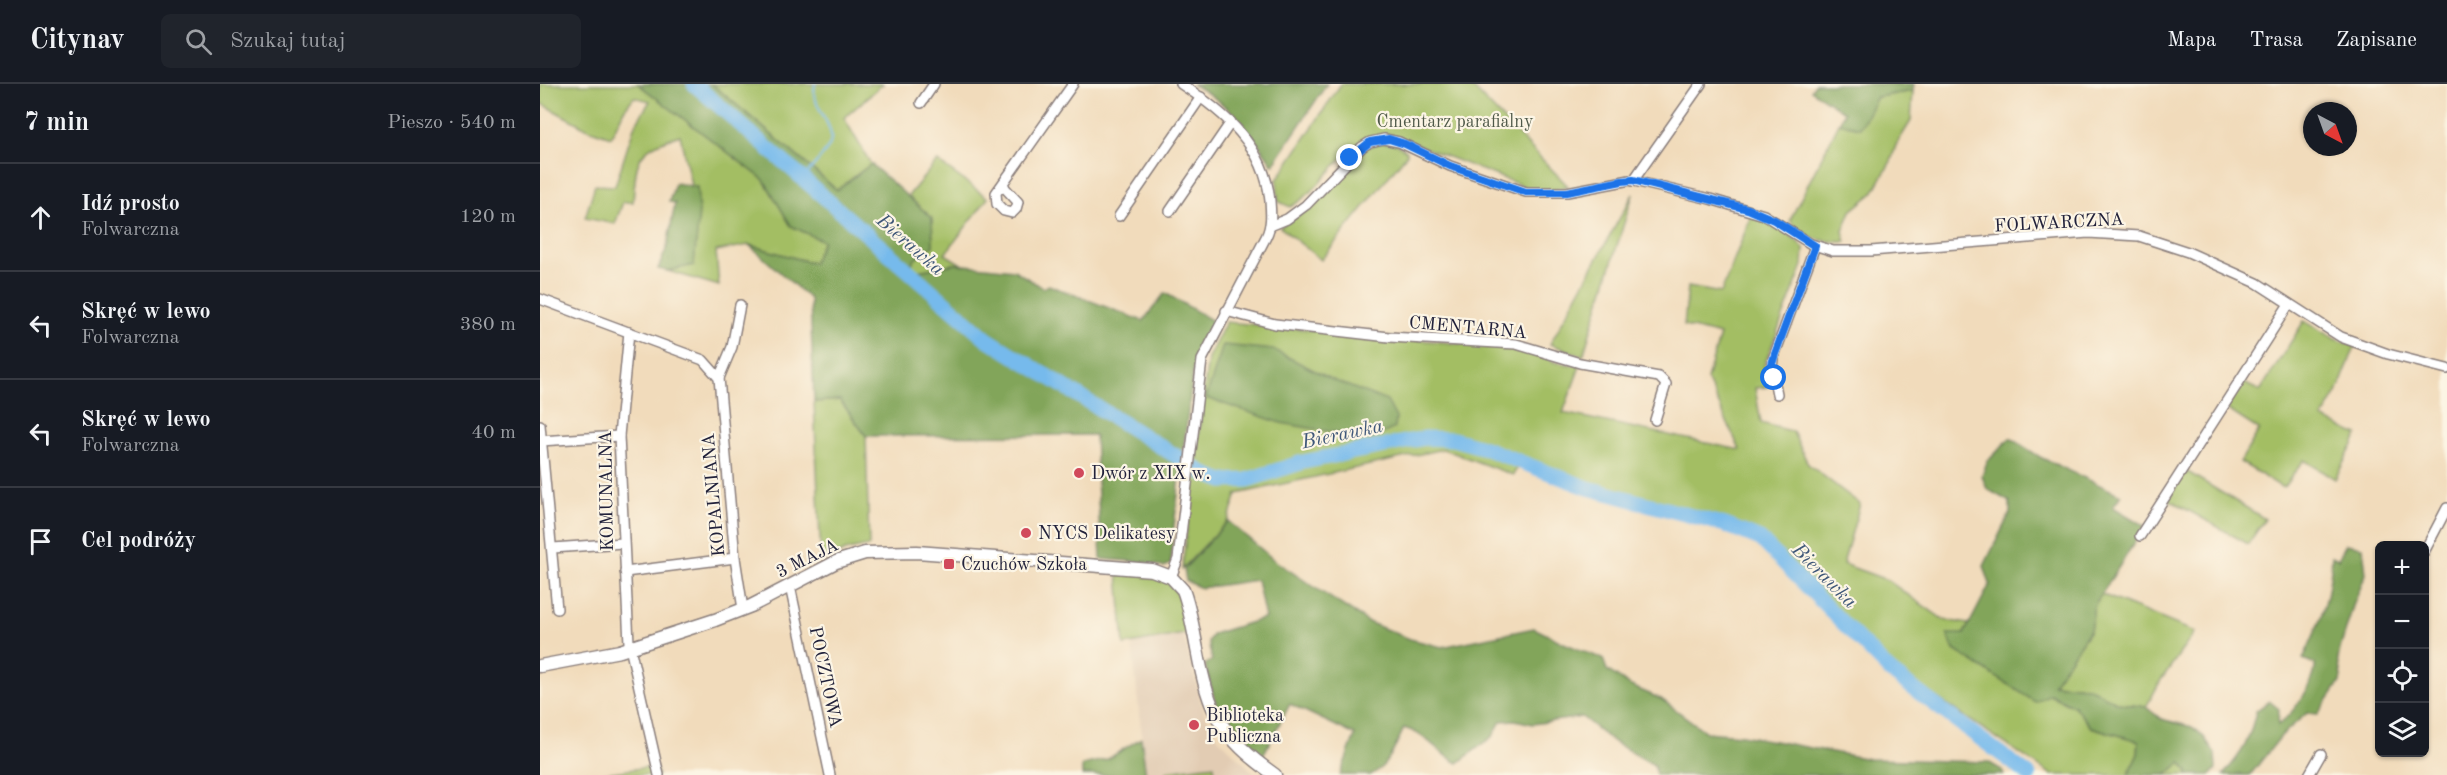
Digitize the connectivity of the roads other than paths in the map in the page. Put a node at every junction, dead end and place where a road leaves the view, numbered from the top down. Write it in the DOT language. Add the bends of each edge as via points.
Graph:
graph roads {
  1 [pos="934,84"];
  2 [pos="1073,84"];
  3 [pos="1181,84"];
  4 [pos="1701,84"];
  5 [pos="1202,98"];
  6 [pos="921,103"];
  7 [pos="1231,122"];
  8 [pos="1633,180"];
  9 [pos="1003,183"];
  10 [pos="1170,211"];
  11 [pos="1119,216"];
  12 [pos="1270,226"];
  13 [pos="1815,246"];
  14 [pos="540,299"];
  15 [pos="2289,304"];
  16 [pos="740,306"];
  17 [pos="1226,311"];
  18 [pos="629,332"];
  19 [pos="2447,369"];
  20 [pos="719,378"];
  21 [pos="1777,394"];
  22 [pos="1655,420"];
  23 [pos="540,425"];
  24 [pos="619,436"];
  25 [pos="540,441"];
  26 [pos="2447,508"];
  27 [pos="2140,536"];
  28 [pos="2429,542"];
  29 [pos="623,543"];
  30 [pos="553,548"];
  31 [pos="735,558"];
  32 [pos="625,572"];
  33 [pos="1171,577"];
  34 [pos="790,586"];
  35 [pos="557,609"];
  36 [pos="743,609"];
  37 [pos="630,648"];
  38 [pos="540,666"];
  39 [pos="2321,754"];
  40 [pos="659,775"];
  41 [pos="831,775"];
  42 [pos="1275,775"];
  43 [pos="2309,775"];
  1 -- 6 [label="street"];
  2 -- 9 [label="street"];
  3 -- 5 [label="street"];
  4 -- 8 [label="street"];
  5 -- 7 [label="street"];
  5 -- 11 [label="street"];
  7 -- 10 [label="street"];
  7 -- 12 [label="street" via="1263,166 1269,189"];
  8 -- 12 [label="street, FOLWARCZNA" via="1567,192 1526,192 1450,166 1399,142 1380,139 1354,153 1298,212"];
  8 -- 13 [label="street, FOLWARCZNA" via="1748,209"];
  12 -- 17 [label="street"];
  13 -- 15 [label="street, FOLWARCZNA" via="1855,252 2075,234 2134,235 2178,248 2231,271"];
  13 -- 21 [label="street" via="1773,359"];
  14 -- 18 [label="street"];
  15 -- 19 [label="street, FOLWARCZNA" via="2345,339"];
  15 -- 27 [label="street"];
  16 -- 20 [label="street, KOPALNIANA" via="732,347"];
  17 -- 22 [label="street, CMENTARNA" via="1275,324 1389,337 1516,344 1580,363 1659,377 1666,384"];
  17 -- 33 [label="street" via="1202,360 1177,564"];
  18 -- 20 [label="street" via="703,360"];
  18 -- 24 [label="street, KOMUNALNA"];
  20 -- 31 [label="street, KOPALNIANA"];
  23 -- 25 [label="street"];
  24 -- 25 [label="street"];
  24 -- 29 [label="street, KOMUNALNA"];
  25 -- 30 [label="street"];
  26 -- 28 [label="street"];
  29 -- 30 [label="street"];
  29 -- 32 [label="street, KOMUNALNA"];
  30 -- 35 [label="street"];
  31 -- 32 [label="street"];
  31 -- 36 [label="street, KOPALNIANA"];
  32 -- 37 [label="street, KOMUNALNA"];
  33 -- 34 [label="main road, 3 MAJA" via="1137,568 888,551 845,559"];
  33 -- 42 [label="main road" via="1186,598 1216,718 1236,744"];
  34 -- 36 [label="main road, 3 MAJA"];
  34 -- 41 [label="street, POCZTOWA"];
  36 -- 37 [label="main road, 3 MAJA"];
  37 -- 38 [label="main road, 3 MAJA"];
  37 -- 40 [label="street, KOMUNALNA"];
  39 -- 43 [label="street"];
}
